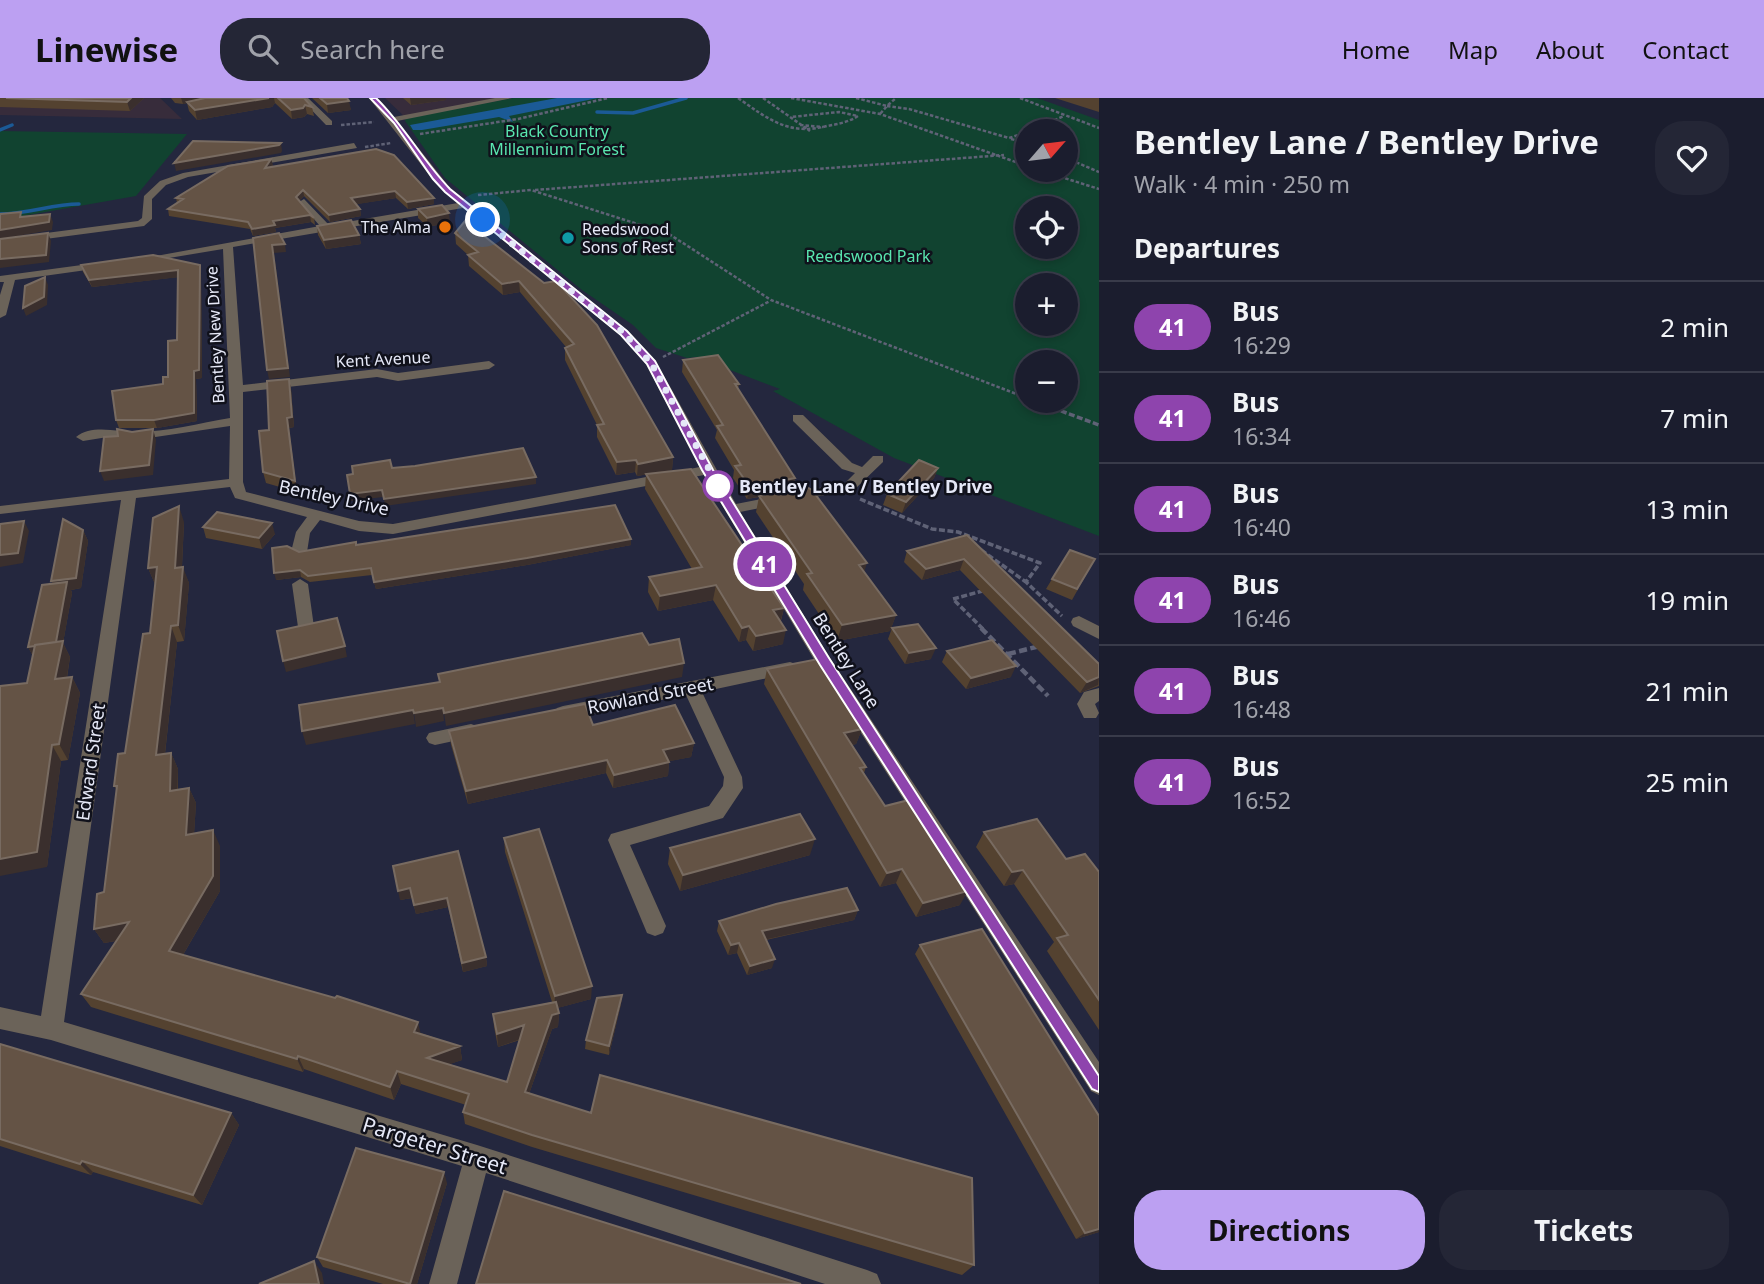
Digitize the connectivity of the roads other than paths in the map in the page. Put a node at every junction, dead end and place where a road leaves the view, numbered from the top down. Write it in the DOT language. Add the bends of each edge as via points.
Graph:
graph roads {
  1 [pos="304,98"];
  2 [pos="373,98"];
  3 [pos="508,98"];
  4 [pos="396,120"];
  5 [pos="328,123"];
  6 [pos="354,146"];
  7 [pos="304,202"];
  8 [pos="461,202"];
  9 [pos="327,229"];
  10 [pos="0,242"];
  11 [pos="228,246"];
  12 [pos="132,261"];
  13 [pos="118,263"];
  14 [pos="5,278"];
  15 [pos="0,315"];
  16 [pos="489,365"];
  17 [pos="237,389"];
  18 [pos="798,418"];
  19 [pos="237,421"];
  20 [pos="83,437"];
  21 [pos="878,458"];
  22 [pos="708,470"];
  23 [pos="865,472"];
  24 [pos="236,482"];
  25 [pos="129,495"];
  26 [pos="731,509"];
  27 [pos="0,510"];
  28 [pos="316,515"];
  29 [pos="299,552"];
  30 [pos="300,584"];
  31 [pos="1079,622"];
  32 [pos="306,626"];
  33 [pos="1099,633"];
  34 [pos="824,662"];
  35 [pos="691,687"];
  36 [pos="1099,694"];
  37 [pos="1090,713"];
  38 [pos="543,717"];
  39 [pos="489,727"];
  40 [pos="435,738"];
  41 [pos="655,926"];
  42 [pos="0,1018"];
  43 [pos="51,1029"];
  44 [pos="1099,1083"];
  45 [pos="477,1158"];
  46 [pos="850,1281"];
  47 [pos="443,1284"];
  1 -- 5 [label="street"];
  2 -- 4 [label="street, Bentley Lane"];
  3 -- 4 [label="street"];
  4 -- 8 [label="street, Bentley Lane" via="435,178"];
  6 -- 10 [label="street" via="163,183 147,198 147,219 141,224"];
  7 -- 9 [label="street"];
  8 -- 9 [label="street"];
  8 -- 22 [label="street, Bentley Lane" via="624,333 651,363"];
  9 -- 11 [label="street"];
  11 -- 12 [label="street"];
  11 -- 17 [label="street, Bentley New Drive"];
  13 -- 14 [label="street"];
  14 -- 15 [label="street"];
  16 -- 17 [label="street, Kent Avenue"];
  17 -- 19 [label="street, Bentley New Drive"];
  18 -- 23 [label="street" via="847,466"];
  19 -- 20 [label="street, Bentley New Drive" via="135,436 114,432"];
  19 -- 24 [label="street, Bentley New Drive"];
  21 -- 23 [label="street"];
  22 -- 26 [label="street, Bentley Lane"];
  22 -- 28 [label="street, Bentley Drive" via="393,529"];
  23 -- 26 [label="street" via="850,486"];
  24 -- 25 [label="street"];
  24 -- 28 [label="street, Bentley Drive" via="240,495"];
  25 -- 27 [label="street"];
  25 -- 43 [label="street, Edward Street"];
  26 -- 34 [label="street, Bentley Lane"];
  28 -- 29 [label="street" via="303,532"];
  30 -- 32 [label="street"];
  31 -- 33 [label="street"];
  34 -- 35 [label="street, Rowland Street"];
  34 -- 44 [label="street, Bentley Lane"];
  35 -- 38 [label="street, Rowland Street"];
  35 -- 41 [label="street" via="733,776 733,788 716,813 618,840"];
  36 -- 37 [label="street" via="1086,704"];
  39 -- 40 [label="street"];
  42 -- 43 [label="street, Pargeter Street"];
  43 -- 45 [label="street, Pargeter Street"];
  45 -- 46 [label="street, Pargeter Street"];
  45 -- 47 [label="street"];
}
